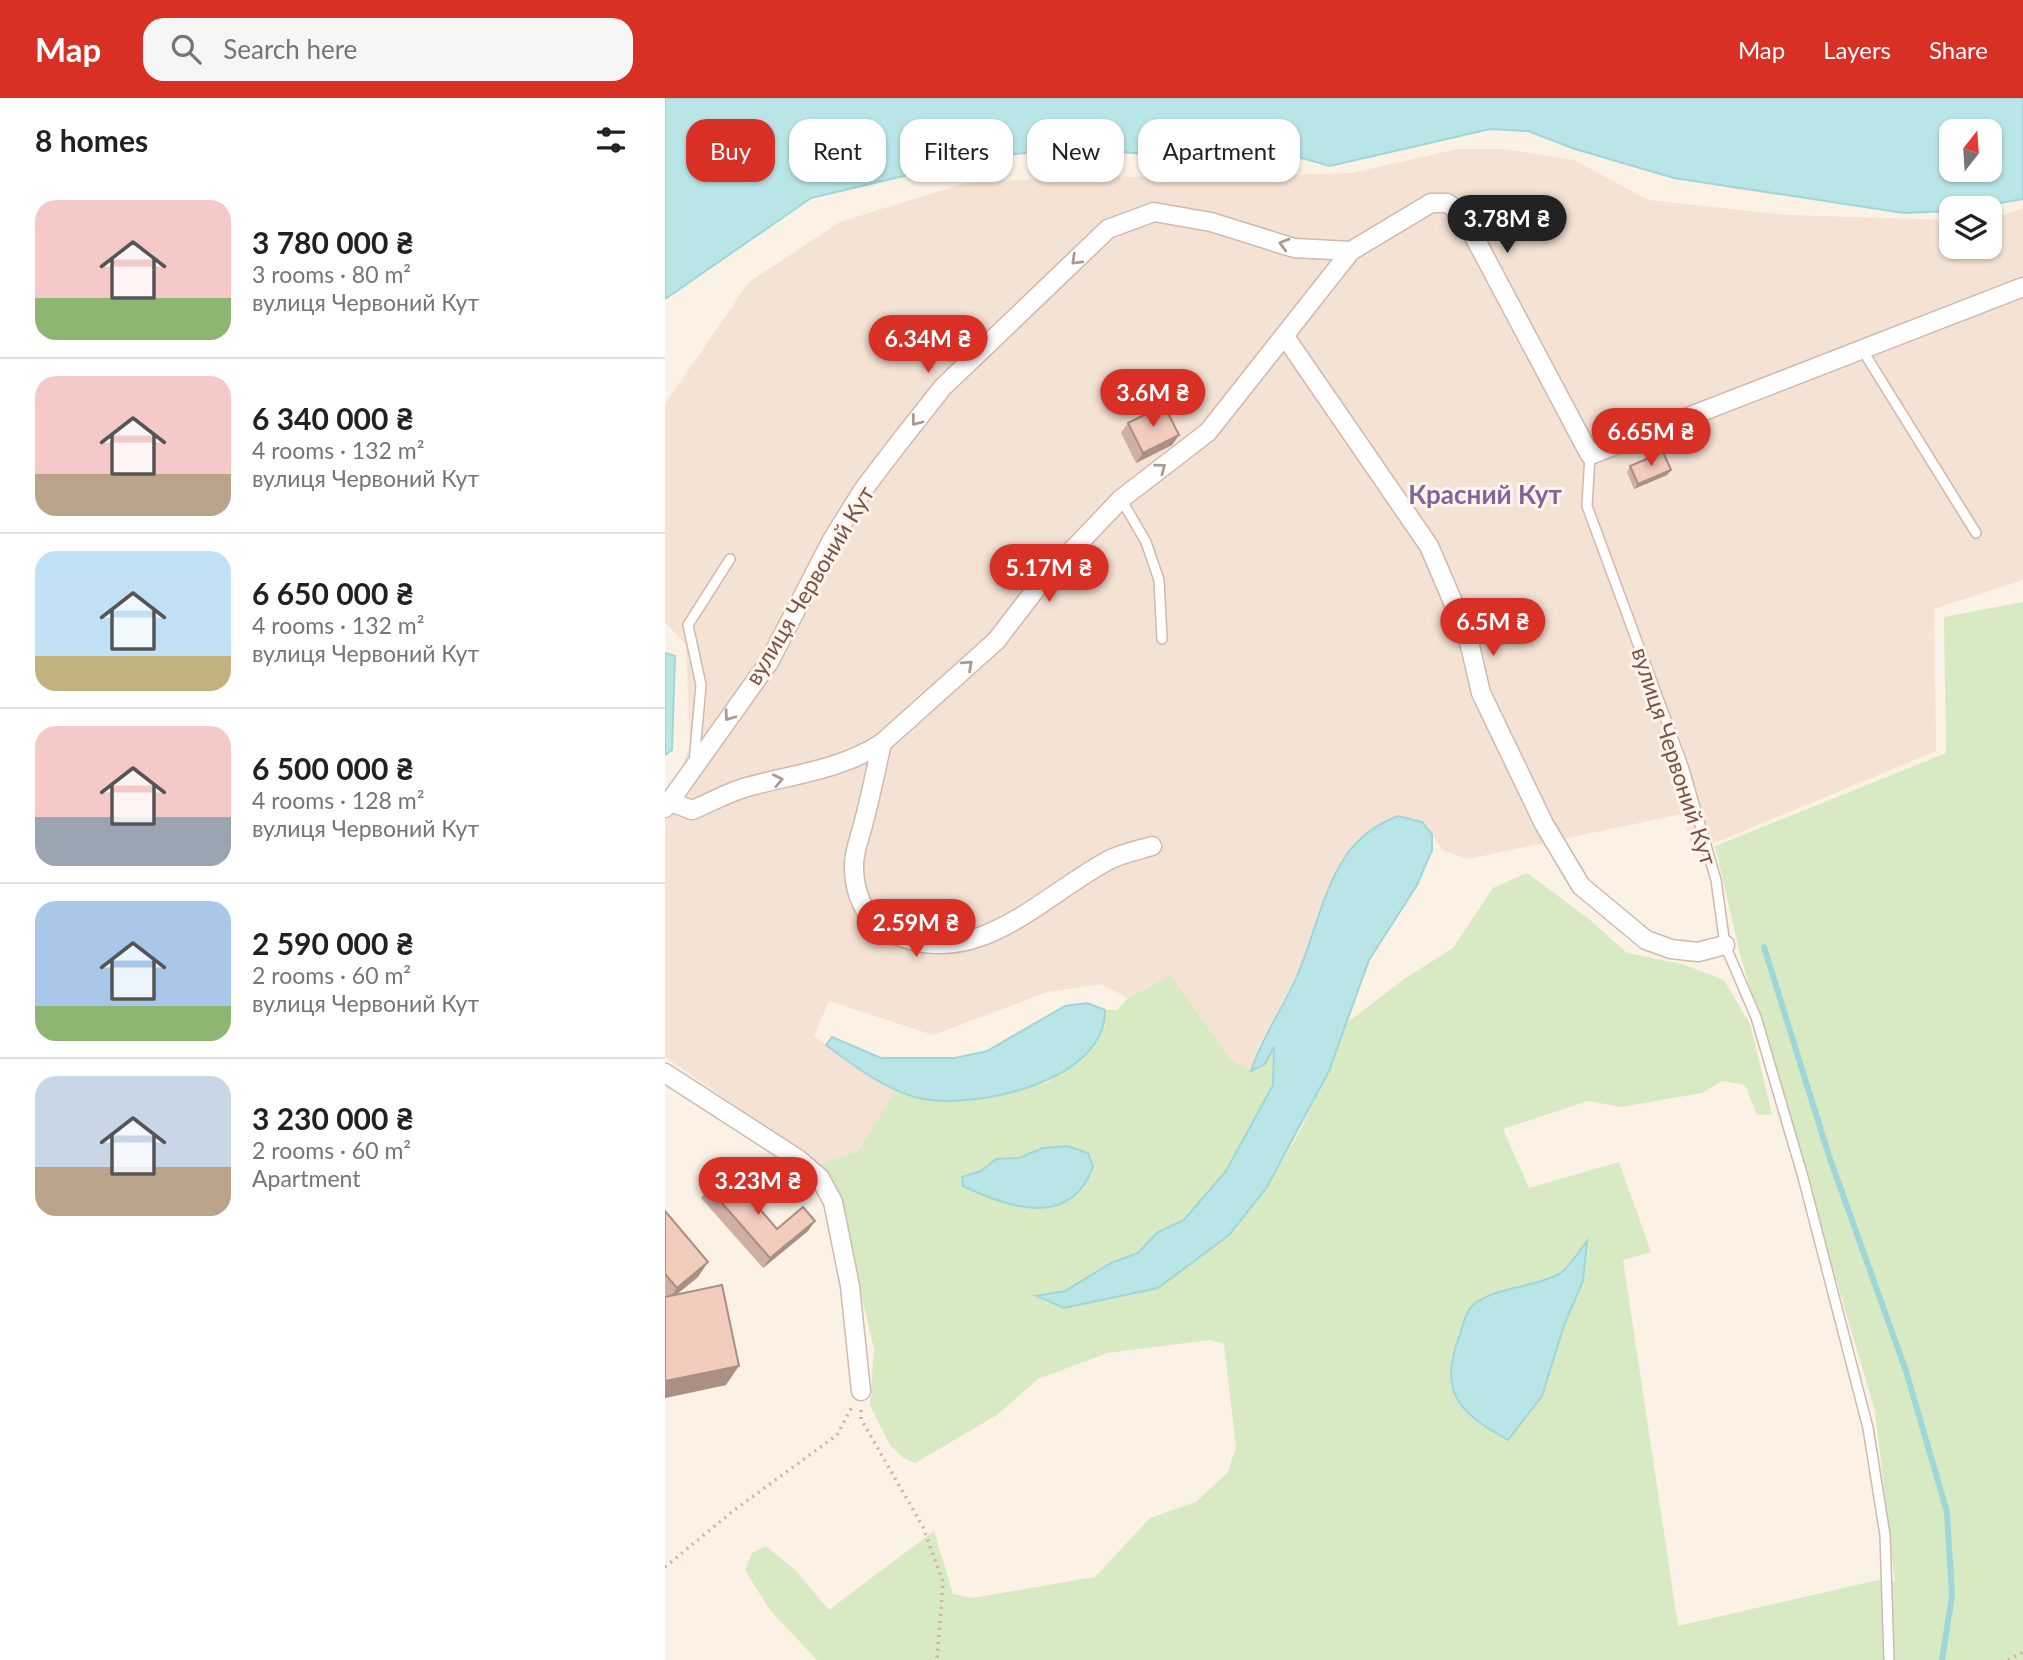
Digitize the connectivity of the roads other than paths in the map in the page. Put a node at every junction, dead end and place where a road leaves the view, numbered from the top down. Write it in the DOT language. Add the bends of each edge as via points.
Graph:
graph roads {
  1 [pos="1351,251"];
  2 [pos="2023,287"];
  3 [pos="1286,338"];
  4 [pos="1863,351"];
  5 [pos="1590,455"];
  6 [pos="1121,499"];
  7 [pos="1976,533"];
  8 [pos="730,559"];
  9 [pos="1162,639"];
  10 [pos="882,743"];
  11 [pos="694,765"];
  12 [pos="667,804"];
  13 [pos="1152,846"];
  14 [pos="1724,945"];
  15 [pos="665,1073"];
  16 [pos="861,1391"];
  17 [pos="1889,1660"];
  1 -- 3 [label="street, вулиця Червоний Кут"];
  1 -- 5 [label="street, вулиця Червоний Кут" via="1431,203 1447,203 1461,212"];
  1 -- 11 [label="street, вулиця Червоний Кут, one-way" via="1294,248 1210,222 1154,212 1108,229 943,387 898,444 832,540 769,662"];
  2 -- 4 [label="street"];
  6 -- 3 [label="street, вулиця Червоний Кут, one-way" via="1208,432"];
  3 -- 14 [label="street" via="1429,546 1468,637 1482,693 1543,824 1581,886 1646,940 1671,949 1698,951"];
  4 -- 5 [label="street"];
  4 -- 7 [label="lane"];
  5 -- 14 [label="lane, вулиця Червоний Кут" via="1587,506 1683,766 1716,880"];
  6 -- 9 [label="lane" via="1146,542 1159,580"];
  10 -- 6 [label="street, вулиця Червоний Кут, one-way" via="996,641 1039,585"];
  8 -- 11 [label="lane" via="688,625 701,685"];
  12 -- 10 [label="street, вулиця Червоний Кут, one-way" via="692,810 745,787 861,757"];
  10 -- 13 [label="street" via="853,864 855,888 880,927 901,938 940,943 979,939 1025,917 1112,859"];
  11 -- 12 [label="street, вулиця Червоний Кут"];
  14 -- 17 [label="lane, вулиця Червоний Кут" via="1760,1030 1868,1427 1885,1535"];
  15 -- 16 [label="street" via="820,1178 833,1202 850,1286"];
}
